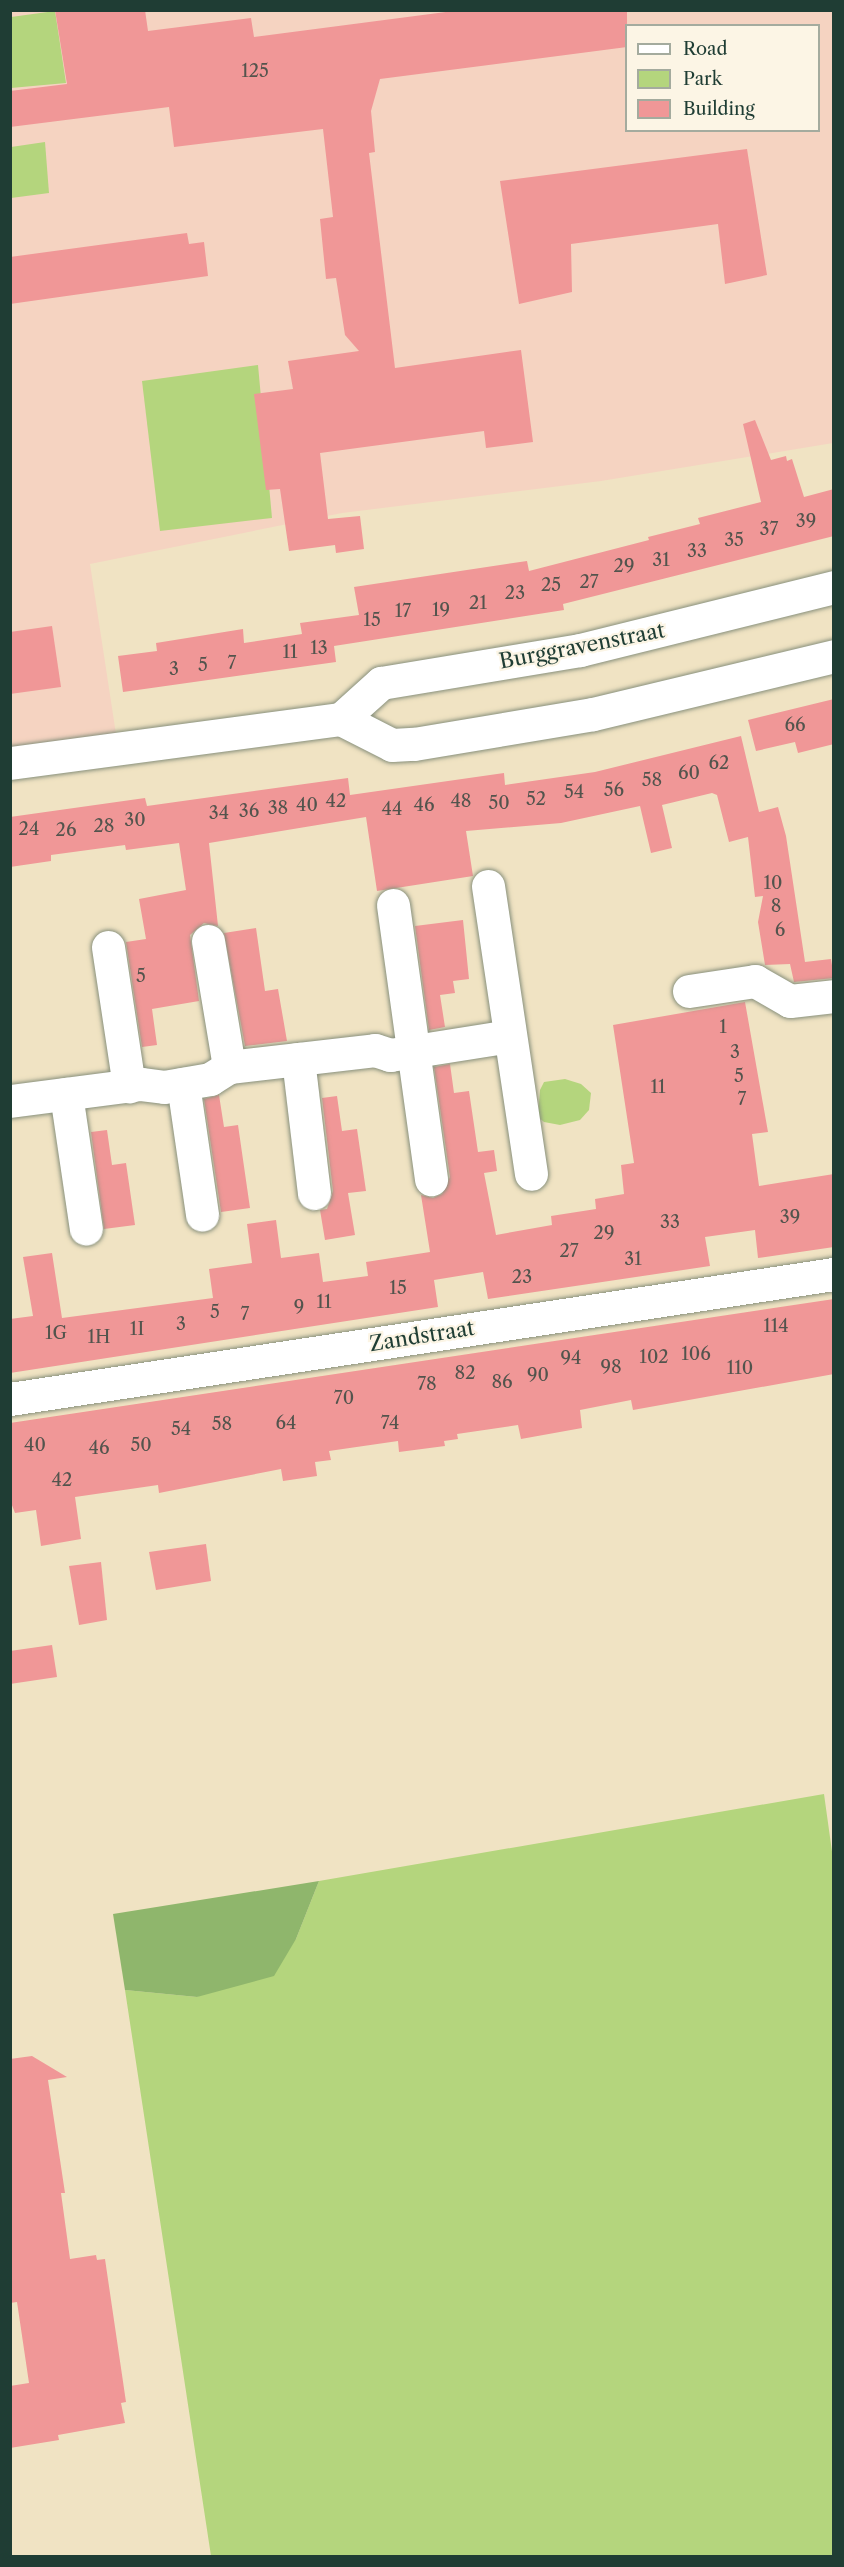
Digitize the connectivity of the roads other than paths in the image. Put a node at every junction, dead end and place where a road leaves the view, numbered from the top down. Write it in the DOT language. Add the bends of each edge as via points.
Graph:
graph roads {
  1 [pos="834,587"];
  2 [pos="834,656"];
  3 [pos="341,719"];
  4 [pos="10,763"];
  5 [pos="488,886"];
  6 [pos="393,905"];
  7 [pos="208,941"];
  8 [pos="108,946"];
  9 [pos="689,991"];
  10 [pos="834,996"];
  11 [pos="510,1036"];
  12 [pos="413,1051"];
  13 [pos="298,1059"];
  14 [pos="229,1067"];
  15 [pos="183,1084"];
  16 [pos="129,1086"];
  17 [pos="66,1094"];
  18 [pos="10,1101"];
  19 [pos="531,1174"];
  20 [pos="431,1179"];
  21 [pos="314,1193"];
  22 [pos="202,1215"];
  23 [pos="86,1229"];
  24 [pos="834,1274"];
  25 [pos="10,1399"];
  1 -- 3 [label="street, Burggravenstraat" via="580,650 381,682"];
  2 -- 3 [label="street" via="593,714 414,744 392,745"];
  3 -- 4 [label="street"];
  5 -- 11 [label="street"];
  6 -- 12 [label="street"];
  7 -- 14 [label="street"];
  8 -- 16 [label="street"];
  9 -- 10 [label="street" via="755,981 790,1001"];
  11 -- 12 [label="street"];
  11 -- 19 [label="street"];
  12 -- 13 [label="street" via="390,1055 375,1050"];
  12 -- 20 [label="street"];
  13 -- 14 [label="street"];
  13 -- 21 [label="street"];
  14 -- 15 [label="street" via="210,1079"];
  15 -- 16 [label="street"];
  15 -- 22 [label="street"];
  16 -- 17 [label="street"];
  17 -- 18 [label="street"];
  17 -- 23 [label="street"];
  24 -- 25 [label="street, Zandstraat"];
}
